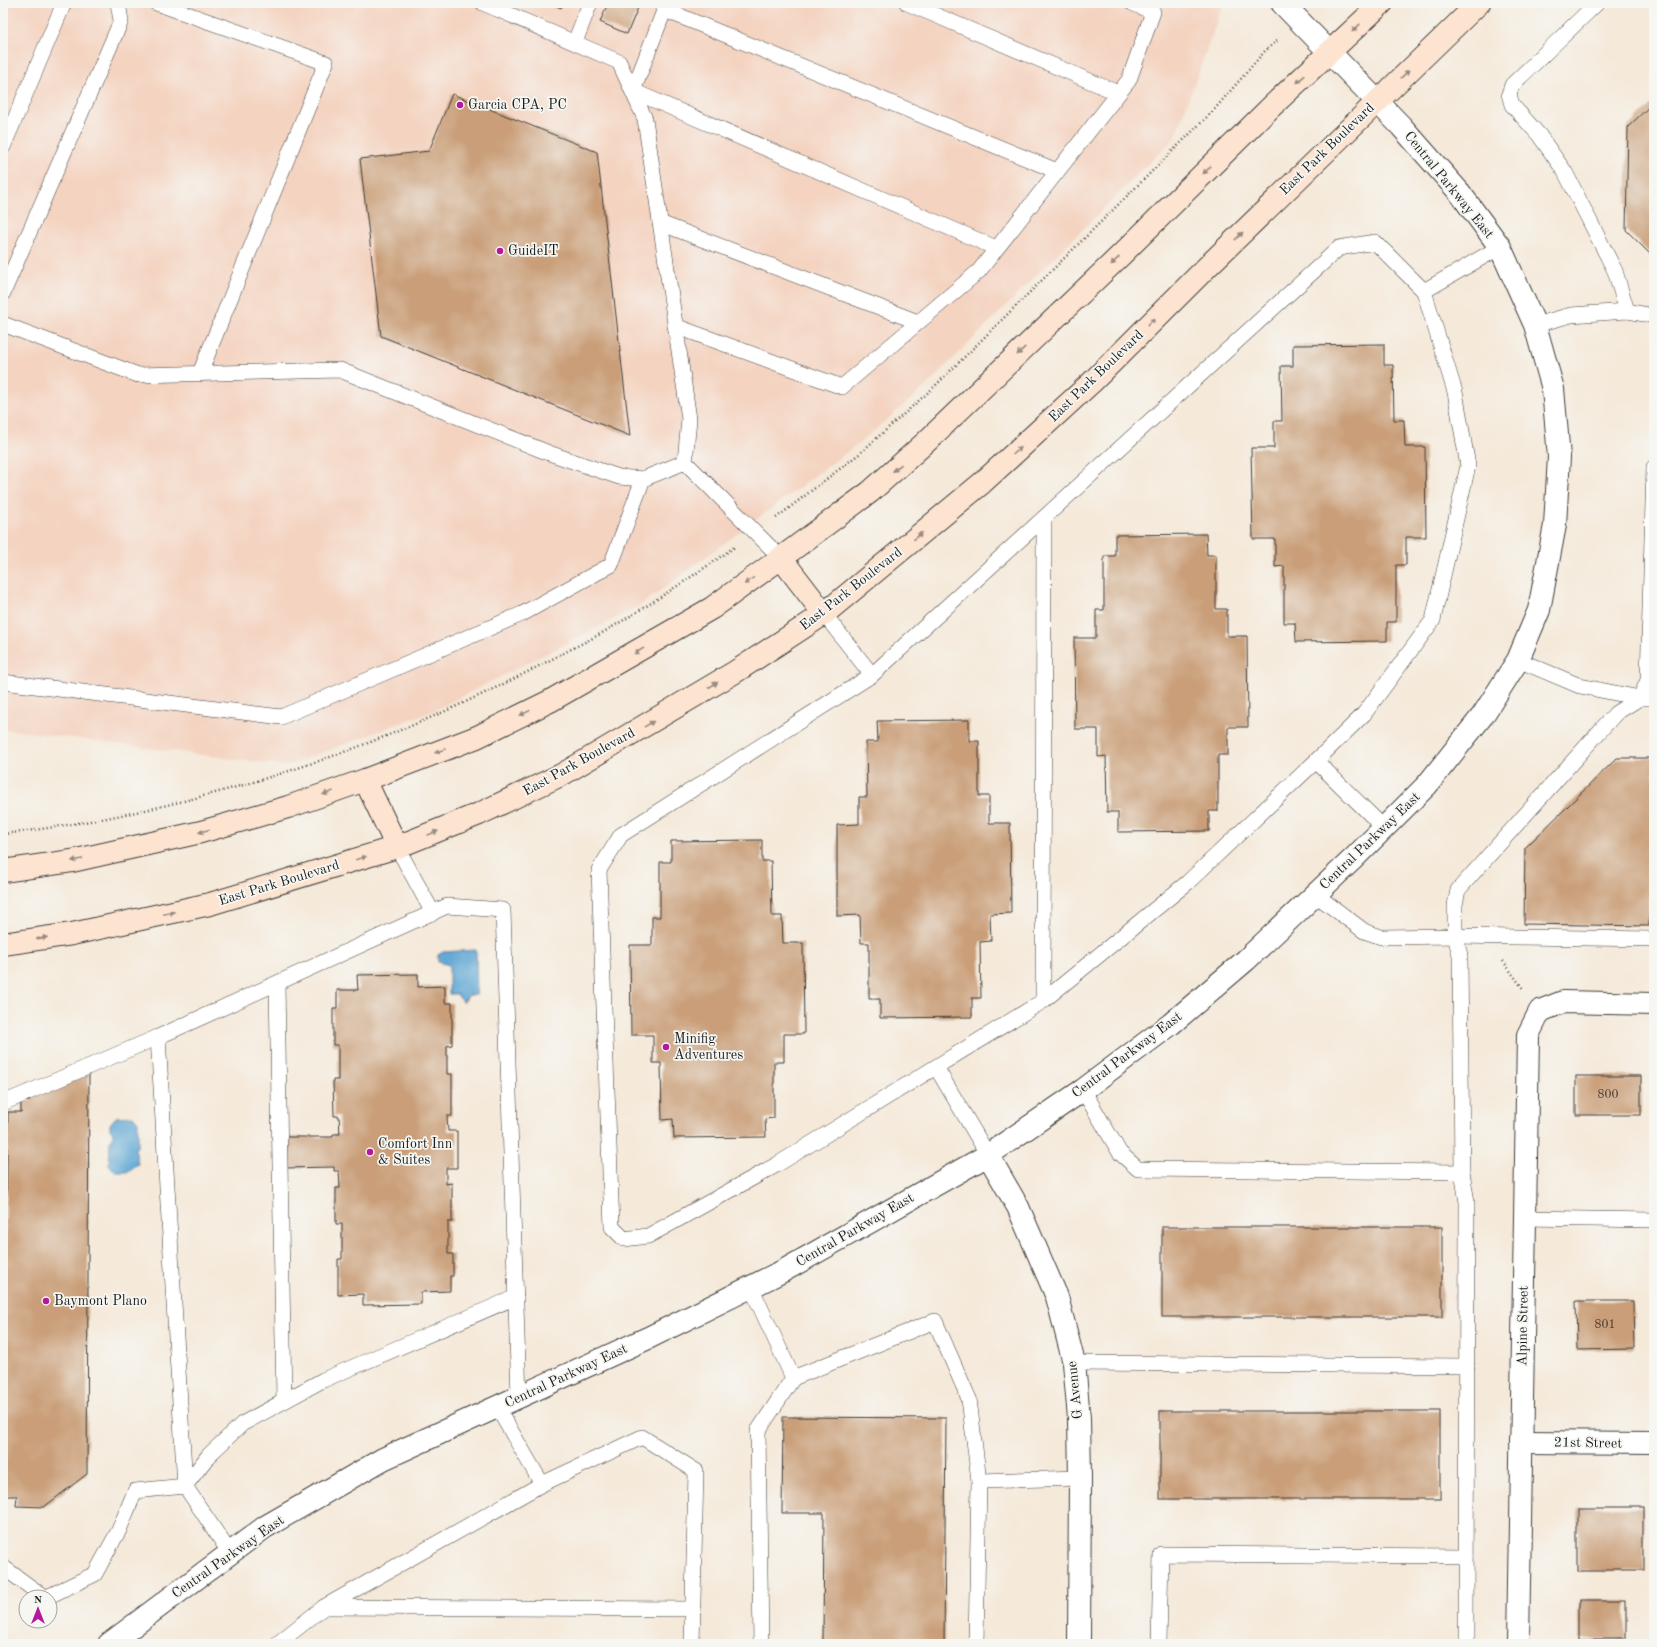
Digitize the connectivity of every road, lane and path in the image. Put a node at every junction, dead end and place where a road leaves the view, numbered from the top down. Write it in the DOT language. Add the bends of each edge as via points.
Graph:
graph roads {
  1 [pos="64,3"];
  2 [pos="118,3"];
  3 [pos="156,3"];
  4 [pos="483,3"];
  5 [pos="590,3"];
  6 [pos="907,3"];
  7 [pos="1132,3"];
  8 [pos="1282,3"];
  9 [pos="1382,3"];
  10 [pos="1479,3"];
  11 [pos="1597,3"];
  12 [pos="666,6"];
  13 [pos="575,42"];
  14 [pos="1265,51"];
  15 [pos="1330,53"];
  16 [pos="632,91"];
  17 [pos="1118,93"];
  18 [pos="1377,101"];
  19 [pos="3,147"];
  20 [pos="1057,171"];
  21 [pos="660,223"];
  22 [pos="1500,247"];
  23 [pos="996,248"];
  24 [pos="1424,292"];
  25 [pos="3,293"];
  26 [pos="1627,311"];
  27 [pos="1654,316"];
  28 [pos="918,322"];
  29 [pos="3,324"];
  30 [pos="1535,325"];
  31 [pos="675,326"];
  32 [pos="200,373"];
  33 [pos="685,462"];
  34 [pos="1654,467"];
  35 [pos="643,479"];
  36 [pos="1044,518"];
  37 [pos="756,533"];
  38 [pos="781,558"];
  39 [pos="824,614"];
  40 [pos="1518,660"];
  41 [pos="872,675"];
  42 [pos="3,682"];
  43 [pos="1647,698"];
  44 [pos="1316,761"];
  45 [pos="365,780"];
  46 [pos="1384,828"];
  47 [pos="3,834"];
  48 [pos="397,847"];
  49 [pos="3,871"];
  50 [pos="1316,895"];
  51 [pos="434,913"];
  52 [pos="1456,936"];
  53 [pos="1654,939"];
  54 [pos="3,944"];
  55 [pos="1500,957"];
  56 [pos="277,984"];
  57 [pos="1522,986"];
  58 [pos="1043,1001"];
  59 [pos="1654,1004"];
  60 [pos="158,1038"];
  61 [pos="936,1067"];
  62 [pos="1083,1090"];
  63 [pos="3,1103"];
  64 [pos="988,1154"];
  65 [pos="1462,1172"];
  66 [pos="1524,1218"];
  67 [pos="1654,1220"];
  68 [pos="751,1287"];
  69 [pos="516,1297"];
  70 [pos="1074,1364"];
  71 [pos="1467,1366"];
  72 [pos="793,1378"];
  73 [pos="519,1397"];
  74 [pos="284,1401"];
  75 [pos="497,1407"];
  76 [pos="1521,1442"];
  77 [pos="1654,1443"];
  78 [pos="1080,1478"];
  79 [pos="979,1481"];
  80 [pos="542,1484"];
  81 [pos="185,1486"];
  82 [pos="230,1553"];
  83 [pos="1466,1556"];
  84 [pos="3,1567"];
  85 [pos="35,1589"];
  86 [pos="58,1591"];
  87 [pos="324,1607"];
  88 [pos="693,1609"];
  89 [pos="110,1644"];
  90 [pos="277,1644"];
  91 [pos="692,1644"];
  92 [pos="762,1644"];
  93 [pos="976,1644"];
  94 [pos="1079,1644"];
  95 [pos="1159,1644"];
  96 [pos="1466,1644"];
  97 [pos="1518,1644"];
  1 -- 19 [label="lane"];
  2 -- 25 [label="lane" via="121,21"];
  3 -- 32 [label="lane" via="326,63"];
  4 -- 13 [label="lane"];
  5 -- 13 [label="lane"];
  6 -- 17 [label="lane"];
  7 -- 17 [label="lane" via="1153,12 1129,80"];
  8 -- 15 [label="street, Central Parkway East"];
  9 -- 15 [label="main road, one-way"];
  18 -- 10 [label="main road, East Park Boulevard, one-way"];
  11 -- 26 [label="lane" via="1512,85 1509,94 1512,105 1539,135 1565,172 1615,270"];
  12 -- 16 [label="lane"];
  12 -- 20 [label="lane"];
  13 -- 16 [label="lane" via="619,62"];
  14 -- 37 [label="path" via="1212,111 932,389 859,454"];
  15 -- 18 [label="street, Central Parkway East"];
  15 -- 38 [label="main road, one-way" via="1272,106 926,442 870,492"];
  16 -- 21 [label="lane" via="645,118"];
  16 -- 23 [label="lane"];
  17 -- 20 [label="lane"];
  18 -- 22 [label="street, Central Parkway East" via="1460,193"];
  39 -- 18 [label="main road, East Park Boulevard, one-way" via="982,483 1092,382"];
  20 -- 23 [label="lane"];
  21 -- 28 [label="lane"];
  21 -- 31 [label="lane"];
  22 -- 24 [label="lane"];
  22 -- 30 [label="street, Central Parkway East"];
  23 -- 28 [label="lane" via="979,270"];
  24 -- 36 [label="lane" via="1375,242 1339,248"];
  24 -- 44 [label="lane" via="1455,392 1468,466 1433,620 1364,714"];
  26 -- 27 [label="lane"];
  26 -- 30 [label="lane" via="1571,315"];
  28 -- 31 [label="lane" via="842,386"];
  29 -- 32 [label="lane" via="138,375"];
  30 -- 40 [label="street, Central Parkway East" via="1553,389 1559,457 1555,525 1539,610"];
  31 -- 33 [label="lane" via="689,419"];
  32 -- 35 [label="lane" via="340,370 549,453 619,477"];
  33 -- 35 [label="lane"];
  33 -- 37 [label="lane"];
  34 -- 43 [label="lane"];
  35 -- 42 [label="lane" via="611,565 522,614 282,717"];
  36 -- 41 [label="lane"];
  36 -- 58 [label="lane"];
  37 -- 38 [label="lane"];
  37 -- 47 [label="path" via="668,593 600,634 504,684 430,718 246,785 146,811 54,828"];
  38 -- 39 [label="main road"];
  38 -- 45 [label="main road, one-way" via="712,608 550,701 477,737"];
  39 -- 41 [label="lane"];
  48 -- 39 [label="main road, East Park Boulevard, one-way" via="479,814 563,774 735,672"];
  40 -- 43 [label="lane" via="1580,686"];
  40 -- 46 [label="street, Central Parkway East" via="1483,715 1432,779"];
  41 -- 61 [label="lane" via="621,835 599,870 612,1227 624,1239 648,1236 778,1164"];
  43 -- 52 [label="lane" via="1616,712 1458,890 1455,905"];
  44 -- 46 [label="lane"];
  44 -- 58 [label="lane" via="1187,883"];
  45 -- 48 [label="main road"];
  45 -- 49 [label="main road, one-way" via="201,832 72,861"];
  46 -- 50 [label="street, Central Parkway East"];
  48 -- 51 [label="lane"];
  54 -- 48 [label="main road, East Park Boulevard, one-way" via="72,934 210,904"];
  50 -- 52 [label="lane" via="1364,931 1381,937"];
  50 -- 62 [label="street, Central Parkway East" via="1246,960 1171,1024"];
  51 -- 56 [label="lane"];
  51 -- 69 [label="lane" via="448,906 503,910"];
  52 -- 53 [label="lane"];
  52 -- 65 [label="lane" via="1460,955"];
  55 -- 57 [label="path"];
  56 -- 60 [label="lane"];
  56 -- 74 [label="lane"];
  58 -- 61 [label="lane"];
  59 -- 66 [label="street, Alpine Street" via="1563,1002 1540,1011 1528,1035"];
  60 -- 63 [label="lane"];
  60 -- 81 [label="lane"];
  61 -- 64 [label="lane"];
  62 -- 64 [label="street, Central Parkway East"];
  62 -- 65 [label="lane" via="1120,1153 1138,1169"];
  64 -- 68 [label="street, Central Parkway East"];
  64 -- 70 [label="street, G Avenue" via="1018,1207 1057,1297"];
  65 -- 71 [label="lane" via="1467,1202"];
  66 -- 67 [label="lane"];
  66 -- 76 [label="street, Alpine Street"];
  68 -- 72 [label="lane"];
  68 -- 73 [label="street, Central Parkway East"];
  69 -- 73 [label="lane"];
  69 -- 74 [label="lane" via="323,1380"];
  70 -- 71 [label="lane"];
  70 -- 78 [label="street, G Avenue" via="1079,1418"];
  71 -- 83 [label="lane"];
  72 -- 79 [label="lane" via="935,1321 969,1399"];
  72 -- 92 [label="lane" via="758,1431"];
  73 -- 75 [label="street, Central Parkway East"];
  74 -- 81 [label="lane" via="242,1424 209,1455"];
  75 -- 80 [label="lane"];
  75 -- 82 [label="street, Central Parkway East" via="383,1459 265,1527"];
  76 -- 77 [label="street, 21st Street"];
  76 -- 97 [label="street, Alpine Street"];
  78 -- 79 [label="lane"];
  78 -- 94 [label="street, G Avenue"];
  79 -- 93 [label="lane"];
  80 -- 87 [label="lane"];
  80 -- 88 [label="lane" via="642,1436 696,1471"];
  81 -- 82 [label="lane"];
  81 -- 86 [label="lane" via="135,1491 119,1530 95,1574"];
  82 -- 89 [label="street, Central Parkway East"];
  83 -- 95 [label="lane" via="1161,1554"];
  83 -- 96 [label="lane"];
  84 -- 85 [label="lane"];
  87 -- 88 [label="lane"];
  87 -- 90 [label="lane"];
  88 -- 91 [label="lane"];
}
